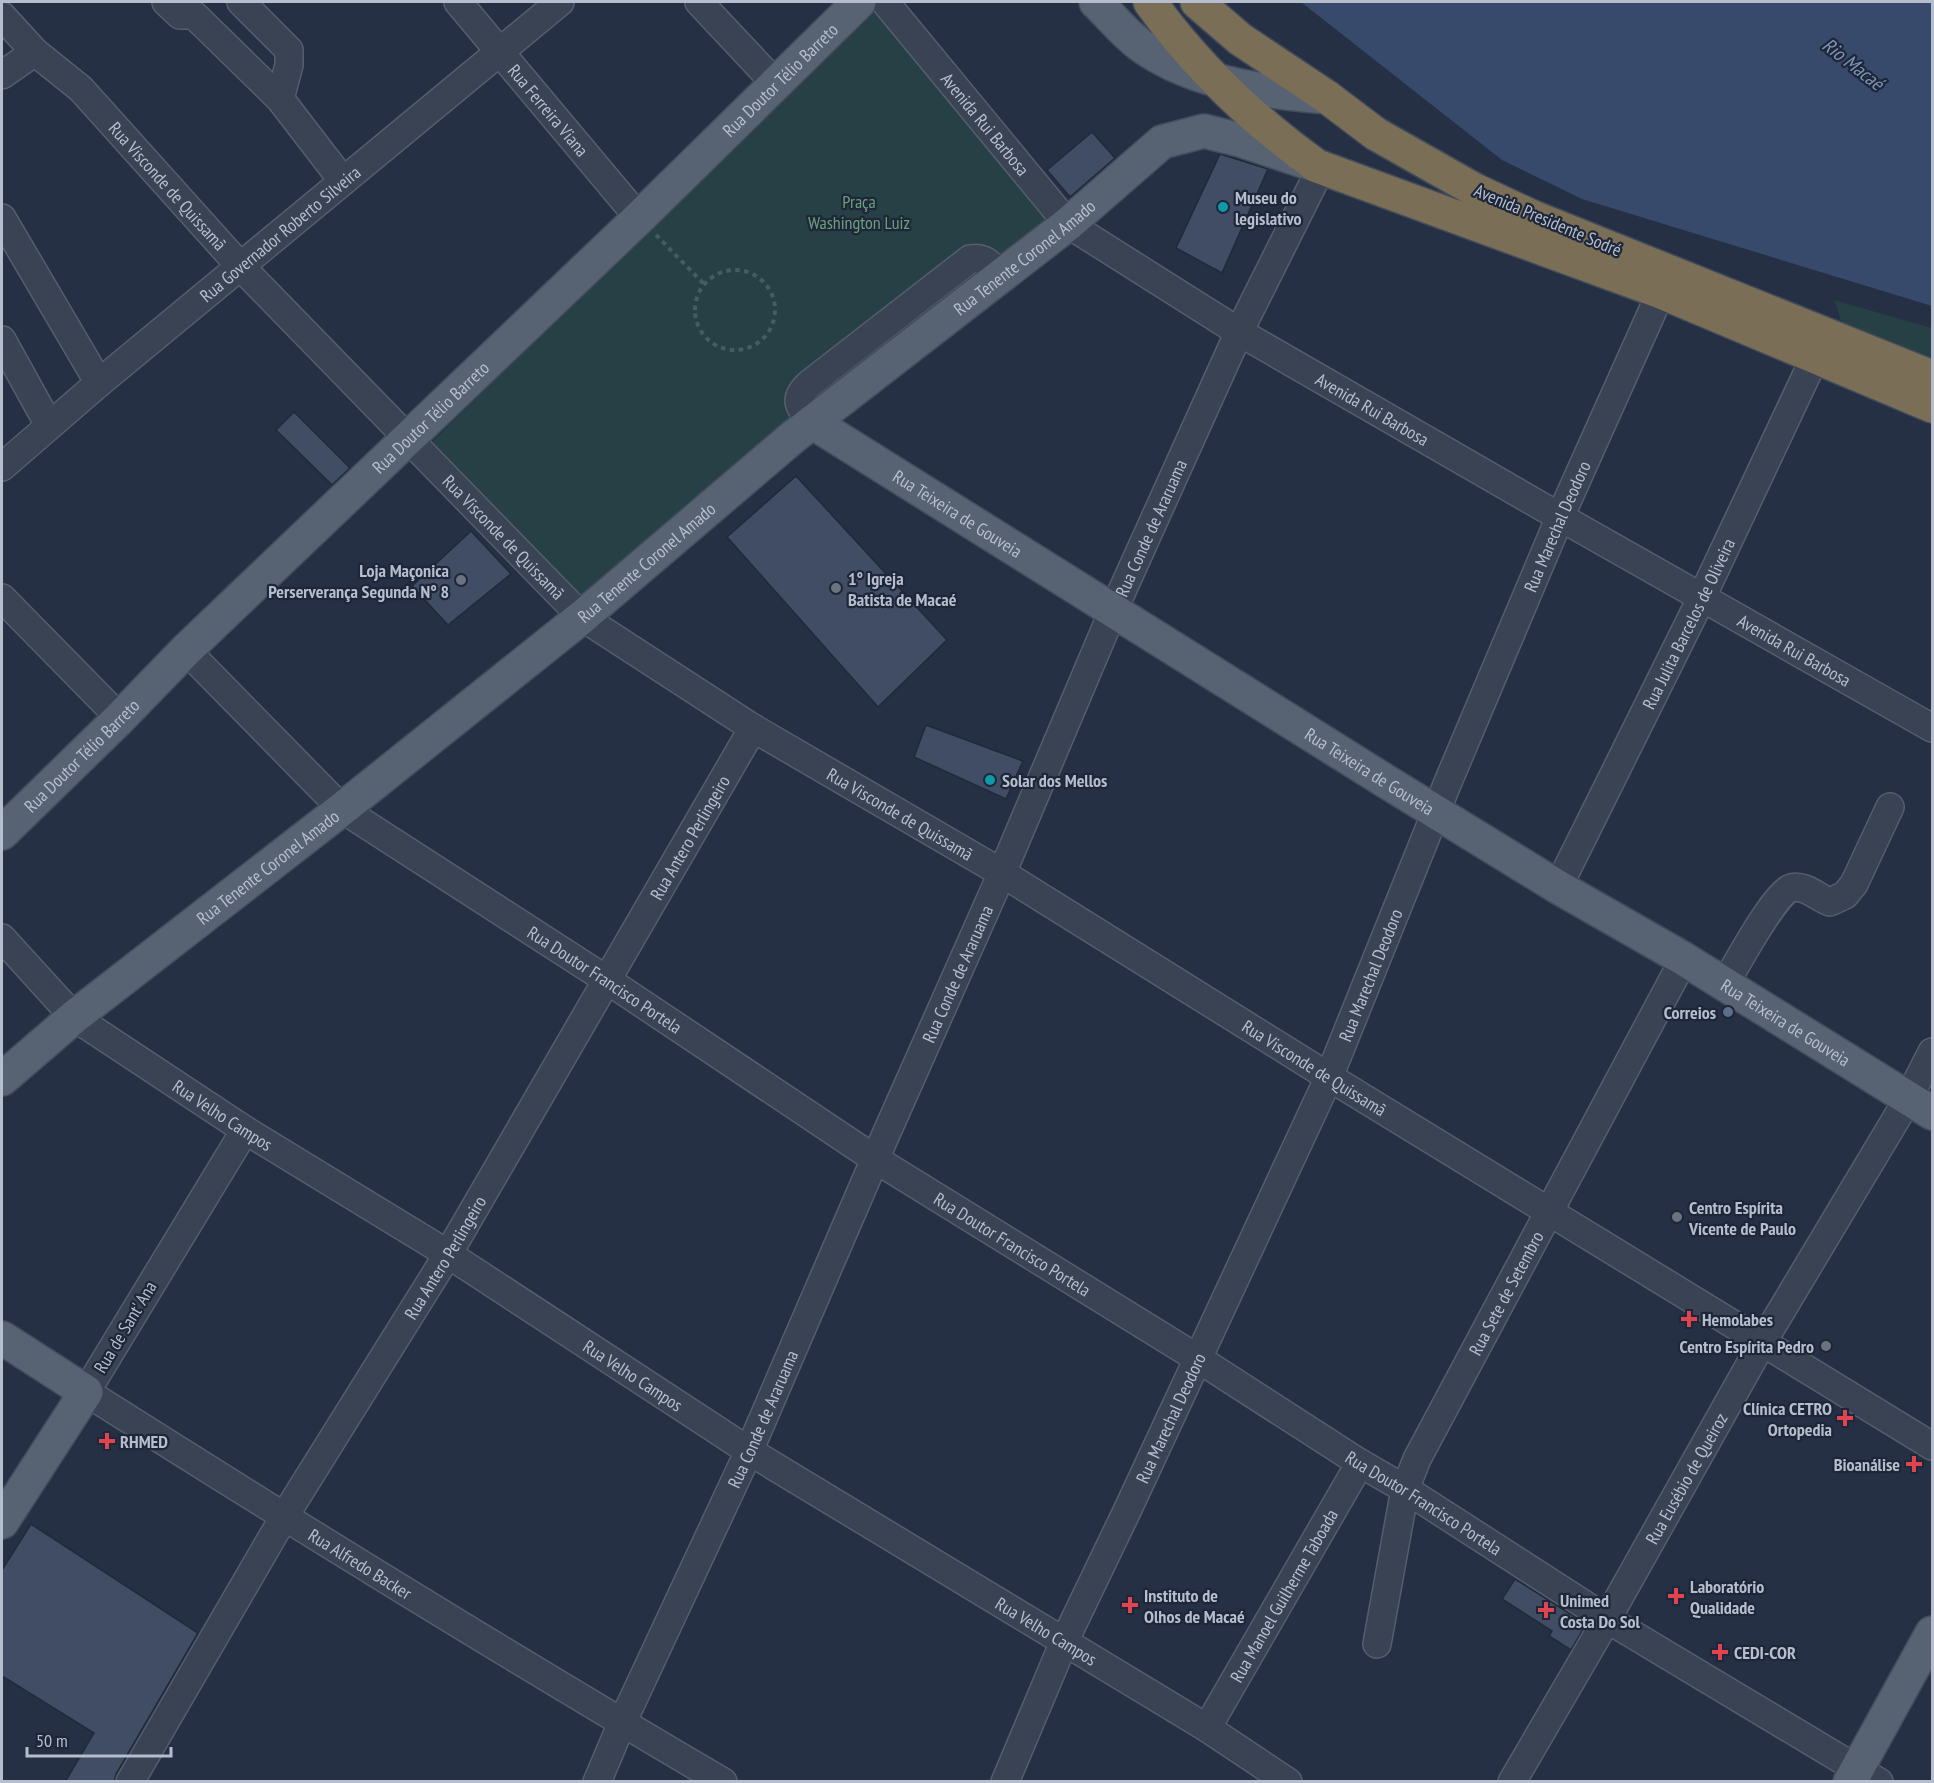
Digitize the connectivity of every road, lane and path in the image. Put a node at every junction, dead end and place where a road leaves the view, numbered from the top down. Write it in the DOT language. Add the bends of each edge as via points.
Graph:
graph roads {
  1 [pos="166,2"];
  2 [pos="241,2"];
  3 [pos="458,2"];
  4 [pos="560,2"];
  5 [pos="699,2"];
  6 [pos="859,2"];
  7 [pos="885,2"];
  8 [pos="1096,2"];
  9 [pos="1150,2"];
  10 [pos="1197,2"];
  11 [pos="197,8"];
  12 [pos="2,16"];
  13 [pos="499,51"];
  14 [pos="35,52"];
  15 [pos="2,75"];
  16 [pos="1214,79"];
  17 [pos="775,82"];
  18 [pos="1326,97"];
  19 [pos="280,99"];
  20 [pos="1376,134"];
  21 [pos="1319,167"];
  22 [pos="1354,180"];
  23 [pos="343,181"];
  24 [pos="2,218"];
  25 [pos="639,218"];
  26 [pos="1068,224"];
  27 [pos="241,267"];
  28 [pos="704,284"];
  29 [pos="1661,292"];
  30 [pos="1239,332"];
  31 [pos="2,340"];
  32 [pos="1815,357"];
  33 [pos="1932,377"];
  34 [pos="99,383"];
  35 [pos="1932,406"];
  36 [pos="812,422"];
  37 [pos="50,425"];
  38 [pos="409,439"];
  39 [pos="2,467"];
  40 [pos="1560,517"];
  41 [pos="1702,597"];
  42 [pos="2,598"];
  43 [pos="1113,611"];
  44 [pos="582,617"];
  45 [pos="186,650"];
  46 [pos="120,718"];
  47 [pos="753,728"];
  48 [pos="1932,728"];
  49 [pos="1890,807"];
  50 [pos="342,809"];
  51 [pos="1435,811"];
  52 [pos="2,833"];
  53 [pos="1002,873"];
  54 [pos="1558,887"];
  55 [pos="2,938"];
  56 [pos="1684,959"];
  57 [pos="607,980"];
  58 [pos="1725,984"];
  59 [pos="74,1017"];
  60 [pos="1932,1052"];
  61 [pos="1329,1077"];
  62 [pos="2,1079"];
  63 [pos="1920,1106"];
  64 [pos="245,1130"];
  65 [pos="874,1159"];
  66 [pos="1550,1212"];
  67 [pos="448,1254"];
  68 [pos="2,1338"];
  69 [pos="1762,1342"];
  70 [pos="1197,1358"];
  71 [pos="86,1392"];
  72 [pos="1932,1446"];
  73 [pos="749,1451"];
  74 [pos="1360,1463"];
  75 [pos="1405,1489"];
  76 [pos="284,1517"];
  77 [pos="2,1522"];
  78 [pos="1607,1619"];
  79 [pos="1932,1633"];
  80 [pos="1064,1642"];
  81 [pos="1377,1644"];
  82 [pos="622,1723"];
  83 [pos="1207,1728"];
  84 [pos="1862,1777"];
  85 [pos="130,1782"];
  86 [pos="597,1782"];
  87 [pos="723,1782"];
  88 [pos="1005,1782"];
  89 [pos="1288,1782"];
  90 [pos="1512,1782"];
  1 -- 11 [label="street" via="180,15"];
  2 -- 19 [label="street" via="289,50 290,65"];
  3 -- 13 [label="street, Rua Ferreira Viana"];
  4 -- 13 [label="street, Rua Governador Roberto Silveira"];
  5 -- 17 [label="street"];
  6 -- 17 [label="main road, Rua Doutor Télio Barreto"];
  7 -- 26 [label="street, Avenida Rui Barbosa"];
  8 -- 16 [label="main road" via="1147,50 1184,70"];
  9 -- 16 [label="highway, Avenida Presidente Sodré"];
  10 -- 18 [label="highway, Avenida Presidente Sodré" via="1240,39"];
  11 -- 19 [label="street"];
  12 -- 14 [label="street, Rua Visconde de Quissamã"];
  13 -- 23 [label="street, Rua Governador Roberto Silveira"];
  13 -- 25 [label="street, Rua Ferreira Viana"];
  14 -- 15 [label="street"];
  14 -- 27 [label="street, Rua Visconde de Quissamã" via="81,89"];
  16 -- 18 [label="main road" via="1278,93"];
  16 -- 21 [label="highway, Avenida Presidente Sodré"];
  17 -- 25 [label="main road, Rua Doutor Télio Barreto"];
  18 -- 20 [label="highway, Avenida Presidente Sodré"];
  19 -- 23 [label="street"];
  20 -- 22 [label="highway" via="1372,164"];
  20 -- 33 [label="highway, Avenida Presidente Sodré" via="1475,190 1533,217"];
  21 -- 22 [label="highway, Avenida Presidente Sodré"];
  21 -- 26 [label="main road, Rua Tenente Coronel Amado" via="1204,131 1162,142"];
  21 -- 30 [label="street, Rua Conde de Araruama"];
  22 -- 29 [label="highway, Avenida Presidente Sodré"];
  23 -- 27 [label="street, Rua Governador Roberto Silveira"];
  24 -- 34 [label="street"];
  25 -- 28 [label="path"];
  25 -- 38 [label="main road, Rua Doutor Télio Barreto"];
  26 -- 30 [label="street, Avenida Rui Barbosa"];
  26 -- 36 [label="main road, Rua Tenente Coronel Amado"];
  27 -- 34 [label="street, Rua Governador Roberto Silveira"];
  27 -- 38 [label="street, Rua Visconde de Quissamã"];
  28 -- 28 [label="path" via="697,294 694,317 708,341 725,350 744,350 762,340 775,313 765,283 745,271 734,270 722,272"];
  29 -- 32 [label="highway, Avenida Presidente Sodré"];
  29 -- 40 [label="street, Rua Marechal Deodoro"];
  30 -- 40 [label="street, Avenida Rui Barbosa"];
  30 -- 43 [label="street, Rua Conde de Araruama"];
  31 -- 37 [label="street"];
  32 -- 35 [label="highway, Avenida Presidente Sodré"];
  32 -- 41 [label="street, Rua Julita Barcelos de Oliveira"];
  34 -- 37 [label="street, Rua Governador Roberto Silveira"];
  36 -- 43 [label="main road, Rua Teixeira de Gouveia"];
  36 -- 44 [label="main road, Rua Tenente Coronel Amado"];
  37 -- 39 [label="street, Rua Governador Roberto Silveira"];
  38 -- 44 [label="street, Rua Visconde de Quissamã"];
  38 -- 45 [label="main road, Rua Doutor Télio Barreto"];
  40 -- 41 [label="street, Avenida Rui Barbosa"];
  40 -- 51 [label="street, Rua Marechal Deodoro"];
  41 -- 48 [label="street, Avenida Rui Barbosa"];
  41 -- 54 [label="street, Rua Julita Barcelos de Oliveira"];
  42 -- 46 [label="street"];
  43 -- 51 [label="main road, Rua Teixeira de Gouveia"];
  43 -- 53 [label="street, Rua Conde de Araruama"];
  44 -- 47 [label="street, Rua Visconde de Quissamã"];
  44 -- 50 [label="main road, Rua Tenente Coronel Amado"];
  45 -- 46 [label="main road, Rua Doutor Télio Barreto"];
  45 -- 50 [label="street, Rua Doutor Francisco Portela"];
  46 -- 52 [label="main road, Rua Doutor Télio Barreto"];
  47 -- 53 [label="street, Rua Visconde de Quissamã"];
  47 -- 57 [label="street, Rua Antero Perlingeiro"];
  49 -- 58 [label="street" via="1854,884 1845,895 1830,902 1803,888 1785,891"];
  50 -- 57 [label="street, Rua Doutor Francisco Portela"];
  50 -- 59 [label="main road, Rua Tenente Coronel Amado"];
  51 -- 54 [label="main road, Rua Teixeira de Gouveia"];
  51 -- 61 [label="street, Rua Marechal Deodoro"];
  53 -- 61 [label="street, Rua Visconde de Quissamã"];
  53 -- 65 [label="street, Rua Conde de Araruama"];
  54 -- 56 [label="main road, Rua Teixeira de Gouveia"];
  55 -- 59 [label="street, Rua Velho Campos"];
  56 -- 58 [label="main road, Rua Teixeira de Gouveia"];
  56 -- 66 [label="street, Rua Sete de Setembro"];
  57 -- 65 [label="street, Rua Doutor Francisco Portela"];
  57 -- 67 [label="street, Rua Antero Perlingeiro"];
  58 -- 63 [label="main road, Rua Teixeira de Gouveia"];
  59 -- 62 [label="main road, Rua Tenente Coronel Amado"];
  59 -- 64 [label="street, Rua Velho Campos"];
  60 -- 63 [label="street, Rua Eusébio de Queiroz"];
  61 -- 66 [label="street, Rua Visconde de Quissamã"];
  61 -- 70 [label="street, Rua Marechal Deodoro"];
  63 -- 69 [label="street, Rua Eusébio de Queiroz"];
  64 -- 67 [label="street, Rua Velho Campos"];
  64 -- 71 [label="street, Rua de Sant' Ana"];
  65 -- 70 [label="street, Rua Doutor Francisco Portela"];
  65 -- 73 [label="street, Rua Conde de Araruama"];
  66 -- 69 [label="street, Rua Visconde de Quissamã"];
  66 -- 75 [label="street, Rua Sete de Setembro" via="1417,1459"];
  67 -- 73 [label="street, Rua Velho Campos"];
  67 -- 76 [label="street, Rua Antero Perlingeiro"];
  68 -- 71 [label="main road, Rua Alfredo Backer"];
  69 -- 72 [label="street, Rua Visconde de Quissamã"];
  69 -- 78 [label="street, Rua Eusébio de Queiroz"];
  70 -- 74 [label="street, Rua Doutor Francisco Portela"];
  70 -- 80 [label="street, Rua Marechal Deodoro"];
  71 -- 76 [label="street, Rua Alfredo Backer"];
  71 -- 77 [label="main road, Rua de Sant' Ana"];
  73 -- 80 [label="street, Rua Velho Campos"];
  73 -- 82 [label="street, Rua Conde de Araruama"];
  74 -- 75 [label="street, Rua Doutor Francisco Portela"];
  74 -- 83 [label="street, Rua Manoel Guilherme Taboada"];
  75 -- 78 [label="street, Rua Doutor Francisco Portela"];
  75 -- 81 [label="street, Rua Sete de Setembro"];
  76 -- 82 [label="street, Rua Alfredo Backer"];
  76 -- 85 [label="street, Rua Antero Perlingeiro"];
  78 -- 84 [label="street, Rua Doutor Francisco Portela"];
  78 -- 90 [label="street, Rua Eusébio de Queiroz"];
  79 -- 84 [label="main road"];
  80 -- 83 [label="street, Rua Velho Campos"];
  80 -- 88 [label="street, Rua Marechal Deodoro"];
  82 -- 86 [label="street, Rua Conde de Araruama"];
  82 -- 87 [label="street, Rua Alfredo Backer"];
  83 -- 89 [label="street, Rua Velho Campos"];
}
